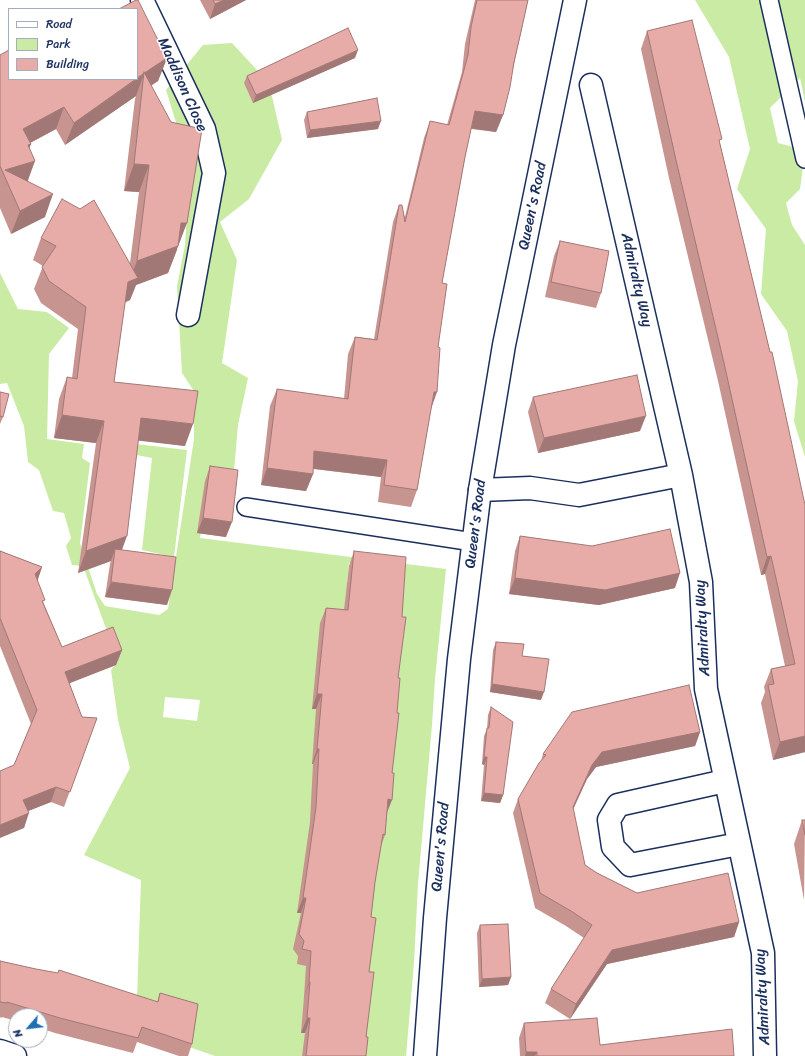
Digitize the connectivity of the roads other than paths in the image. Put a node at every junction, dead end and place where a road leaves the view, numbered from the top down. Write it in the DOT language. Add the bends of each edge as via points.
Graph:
graph roads {
  1 [pos="142,0"];
  2 [pos="575,0"];
  3 [pos="769,0"];
  4 [pos="590,85"];
  5 [pos="805,159"];
  6 [pos="188,315"];
  7 [pos="681,475"];
  8 [pos="480,490"];
  9 [pos="246,507"];
  10 [pos="473,542"];
  11 [pos="725,781"];
  12 [pos="739,844"];
  13 [pos="0,1051"];
  14 [pos="15,1056"];
  15 [pos="425,1056"];
  16 [pos="765,1056"];
  1 -- 6 [label="street, Maddison Close" via="204,129 214,173"];
  2 -- 8 [label="street, Queen's Road" via="506,337"];
  3 -- 5 [label="lane"];
  4 -- 7 [label="street, Admiralty Way"];
  7 -- 8 [label="street" via="579,495 530,488"];
  7 -- 11 [label="street, Admiralty Way" via="701,582 706,689"];
  8 -- 10 [label="street, Queen's Road"];
  9 -- 10 [label="lane"];
  10 -- 15 [label="street, Queen's Road" via="459,659"];
  11 -- 12 [label="street, Admiralty Way"];
  11 -- 12 [label="street" via="618,805 609,820 613,847 630,865"];
  12 -- 16 [label="street, Admiralty Way" via="763,953"];
  13 -- 14 [label="street"];
}
